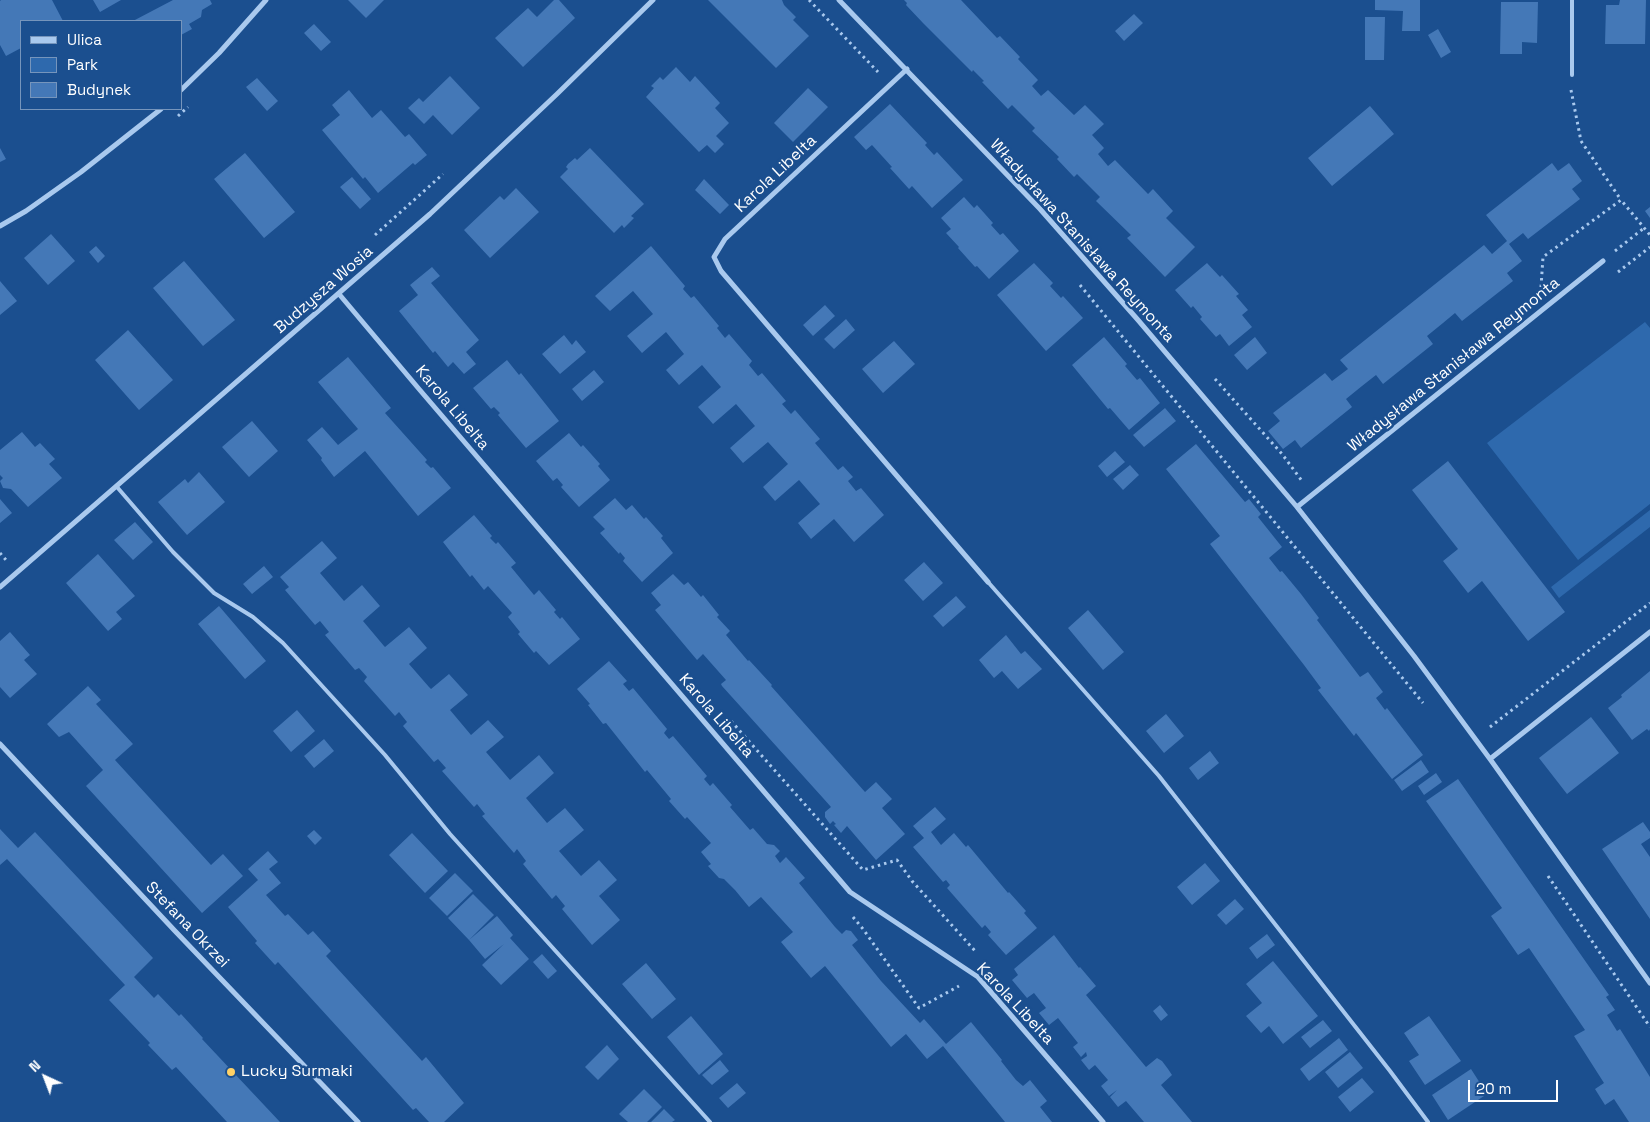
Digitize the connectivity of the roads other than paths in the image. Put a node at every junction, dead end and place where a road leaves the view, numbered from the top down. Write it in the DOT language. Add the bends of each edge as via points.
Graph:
graph roads {
  1 [pos="266,0"];
  2 [pos="654,0"];
  3 [pos="839,0"];
  4 [pos="1572,0"];
  5 [pos="906,69"];
  6 [pos="1572,75"];
  7 [pos="182,89"];
  8 [pos="160,110"];
  9 [pos="0,226"];
  10 [pos="1603,261"];
  11 [pos="339,294"];
  12 [pos="117,487"];
  13 [pos="1297,507"];
  14 [pos="988,582"];
  15 [pos="0,586"];
  16 [pos="1650,632"];
  17 [pos="0,744"];
  18 [pos="1490,759"];
  19 [pos="1650,983"];
  20 [pos="358,1122"];
  21 [pos="710,1122"];
  22 [pos="1103,1122"];
  23 [pos="1428,1122"];
  1 -- 7 [label="street"];
  2 -- 11 [label="street, Budzysza Wosia" via="492,156"];
  3 -- 5 [label="street, Władysława Stanisława Reymonta"];
  4 -- 6 [label="lane"];
  5 -- 13 [label="street, Władysława Stanisława Reymonta" via="1090,264"];
  5 -- 14 [label="street, Karola Libelta" via="725,239 714,257 721,271"];
  8 -- 9 [label="street" via="81,172"];
  10 -- 13 [label="street, Władysława Stanisława Reymonta"];
  11 -- 12 [label="street, Budzysza Wosia"];
  11 -- 22 [label="street, Karola Libelta" via="850,892 978,977"];
  12 -- 15 [label="street, Budzysza Wosia"];
  12 -- 21 [label="lane" via="173,552 214,593 253,618 283,643"];
  13 -- 18 [label="street, Władysława Stanisława Reymonta"];
  14 -- 23 [label="lane" via="1159,776"];
  16 -- 18 [label="street"];
  17 -- 20 [label="street, Stefana Okrzei"];
  18 -- 19 [label="street, Władysława Stanisława Reymonta"];
}
